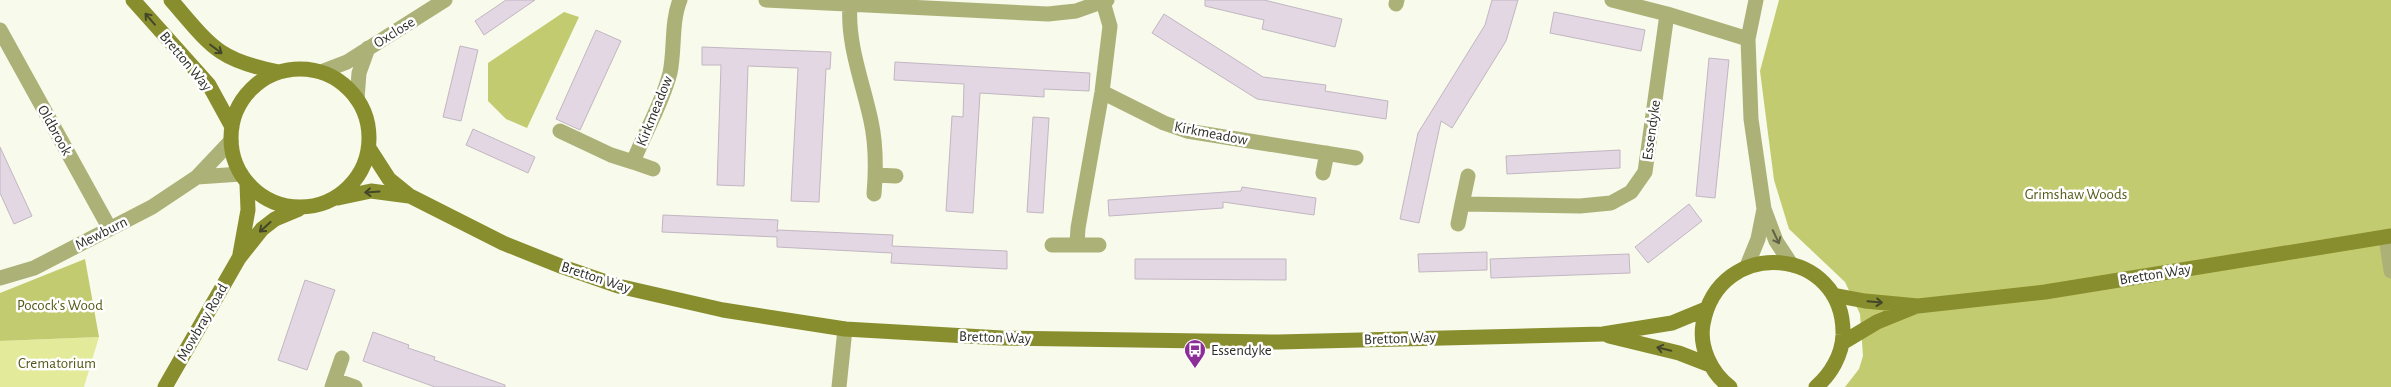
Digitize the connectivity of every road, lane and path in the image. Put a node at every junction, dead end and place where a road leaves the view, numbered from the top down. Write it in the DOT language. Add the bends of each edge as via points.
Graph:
graph roads {
  1 [pos="133,0"];
  2 [pos="171,0"];
  3 [pos="444,0"];
  4 [pos="680,0"];
  5 [pos="766,0"];
  6 [pos="1612,0"];
  7 [pos="1756,0"];
  8 [pos="1105,1"];
  9 [pos="850,5"];
  10 [pos="973,6"];
  11 [pos="1667,14"];
  12 [pos="0,30"];
  13 [pos="1748,39"];
  14 [pos="368,48"];
  15 [pos="279,72"];
  16 [pos="321,72"];
  17 [pos="1102,92"];
  18 [pos="357,99"];
  19 [pos="560,131"];
  20 [pos="231,134"];
  21 [pos="369,148"];
  22 [pos="1327,153"];
  23 [pos="1356,158"];
  24 [pos="633,162"];
  25 [pos="653,169"];
  26 [pos="1323,173"];
  27 [pos="876,175"];
  28 [pos="896,176"];
  29 [pos="1468,176"];
  30 [pos="197,177"];
  31 [pos="244,179"];
  32 [pos="874,194"];
  33 [pos="410,196"];
  34 [pos="335,199"];
  35 [pos="1462,204"];
  36 [pos="300,208"];
  37 [pos="1764,209"];
  38 [pos="1458,224"];
  39 [pos="110,229"];
  40 [pos="2388,236"];
  41 [pos="1077,244"];
  42 [pos="1052,245"];
  43 [pos="1099,245"];
  44 [pos="239,258"];
  45 [pos="1791,264"];
  46 [pos="1747,266"];
  47 [pos="2391,271"];
  48 [pos="0,278"];
  49 [pos="1833,295"];
  50 [pos="1918,306"];
  51 [pos="1706,310"];
  52 [pos="845,329"];
  53 [pos="1603,334"];
  54 [pos="1842,342"];
  55 [pos="342,358"];
  56 [pos="1710,365"];
  57 [pos="333,384"];
  58 [pos="165,387"];
  59 [pos="355,387"];
  60 [pos="839,387"];
  61 [pos="1730,387"];
  62 [pos="1816,387"];
  20 -- 1 [label="street, Bretton Way, one-way" via="209,85"];
  2 -- 15 [label="street, Bretton Way, one-way" via="208,43 227,57 247,66"];
  3 -- 14 [label="street, Oxclose"];
  4 -- 24 [label="street, Kirkmeadow" via="676,10 670,72"];
  5 -- 9 [label="street"];
  6 -- 11 [label="street"];
  7 -- 13 [label="street"];
  8 -- 10 [label="street" via="1048,14"];
  8 -- 17 [label="street" via="1110,26"];
  9 -- 10 [label="street"];
  9 -- 27 [label="street" via="851,34 872,123"];
  11 -- 13 [label="street"];
  11 -- 35 [label="street, Essendyke" via="1645,172 1631,192 1612,203 1580,206"];
  12 -- 39 [label="street, Oldbrook"];
  13 -- 37 [label="street" via="1751,119"];
  14 -- 16 [label="street, Oxclose" via="347,62"];
  14 -- 18 [label="street, Oxclose" via="358,73"];
  15 -- 16 [label="street" via="298,69"];
  15 -- 20 [label="street" via="247,93 237,109"];
  16 -- 18 [label="street" via="342,82"];
  17 -- 22 [label="street, Kirkmeadow" via="1187,131"];
  17 -- 41 [label="street"];
  18 -- 21 [label="street" via="365,114"];
  19 -- 24 [label="street, Kirkmeadow"];
  20 -- 30 [label="street, Mewburn"];
  20 -- 31 [label="street" via="233,155"];
  21 -- 33 [label="street, Bretton Way" via="389,179"];
  21 -- 34 [label="street" via="363,168 351,186"];
  22 -- 23 [label="street, Kirkmeadow"];
  22 -- 26 [label="street"];
  24 -- 25 [label="street, Kirkmeadow"];
  27 -- 28 [label="street"];
  27 -- 32 [label="street"];
  29 -- 35 [label="street"];
  30 -- 31 [label="street, Mewburn"];
  30 -- 39 [label="street, Mewburn"];
  31 -- 36 [label="street" via="270,201"];
  31 -- 44 [label="street, Mowbray Road" via="247,218"];
  33 -- 34 [label="street, Bretton Way, one-way" via="371,191"];
  33 -- 52 [label="street, Bretton Way" via="503,243 618,286 723,310"];
  34 -- 36 [label="street" via="318,206"];
  35 -- 38 [label="street"];
  36 -- 44 [label="street, Mowbray Road, one-way" via="275,218"];
  37 -- 45 [label="street, one-way" via="1776,241"];
  37 -- 46 [label="street" via="1758,239"];
  39 -- 48 [label="street, Mewburn" via="34,268"];
  40 -- 47 [label="street"];
  40 -- 50 [label="street, Bretton Way" via="2045,292"];
  41 -- 42 [label="street"];
  41 -- 43 [label="street"];
  44 -- 58 [label="street, Mowbray Road"];
  45 -- 46 [label="street" via="1769,261"];
  45 -- 49 [label="street" via="1822,281"];
  46 -- 51 [label="street" via="1724,281"];
  49 -- 50 [label="street, Bretton Way, one-way"];
  49 -- 54 [label="street" via="1840,310"];
  50 -- 54 [label="street, Bretton Way" via="1877,322"];
  51 -- 53 [label="street, Bretton Way" via="1672,323"];
  51 -- 56 [label="street" via="1702,328"];
  52 -- 53 [label="street, Bretton Way" via="1002,338 1278,342"];
  52 -- 60 [label="street"];
  56 -- 53 [label="street, Bretton Way, one-way" via="1679,353"];
  54 -- 62 [label="street" via="1836,363"];
  55 -- 57 [label="street"];
  56 -- 61 [label="street" via="1722,382"];
  57 -- 59 [label="street"];
}
